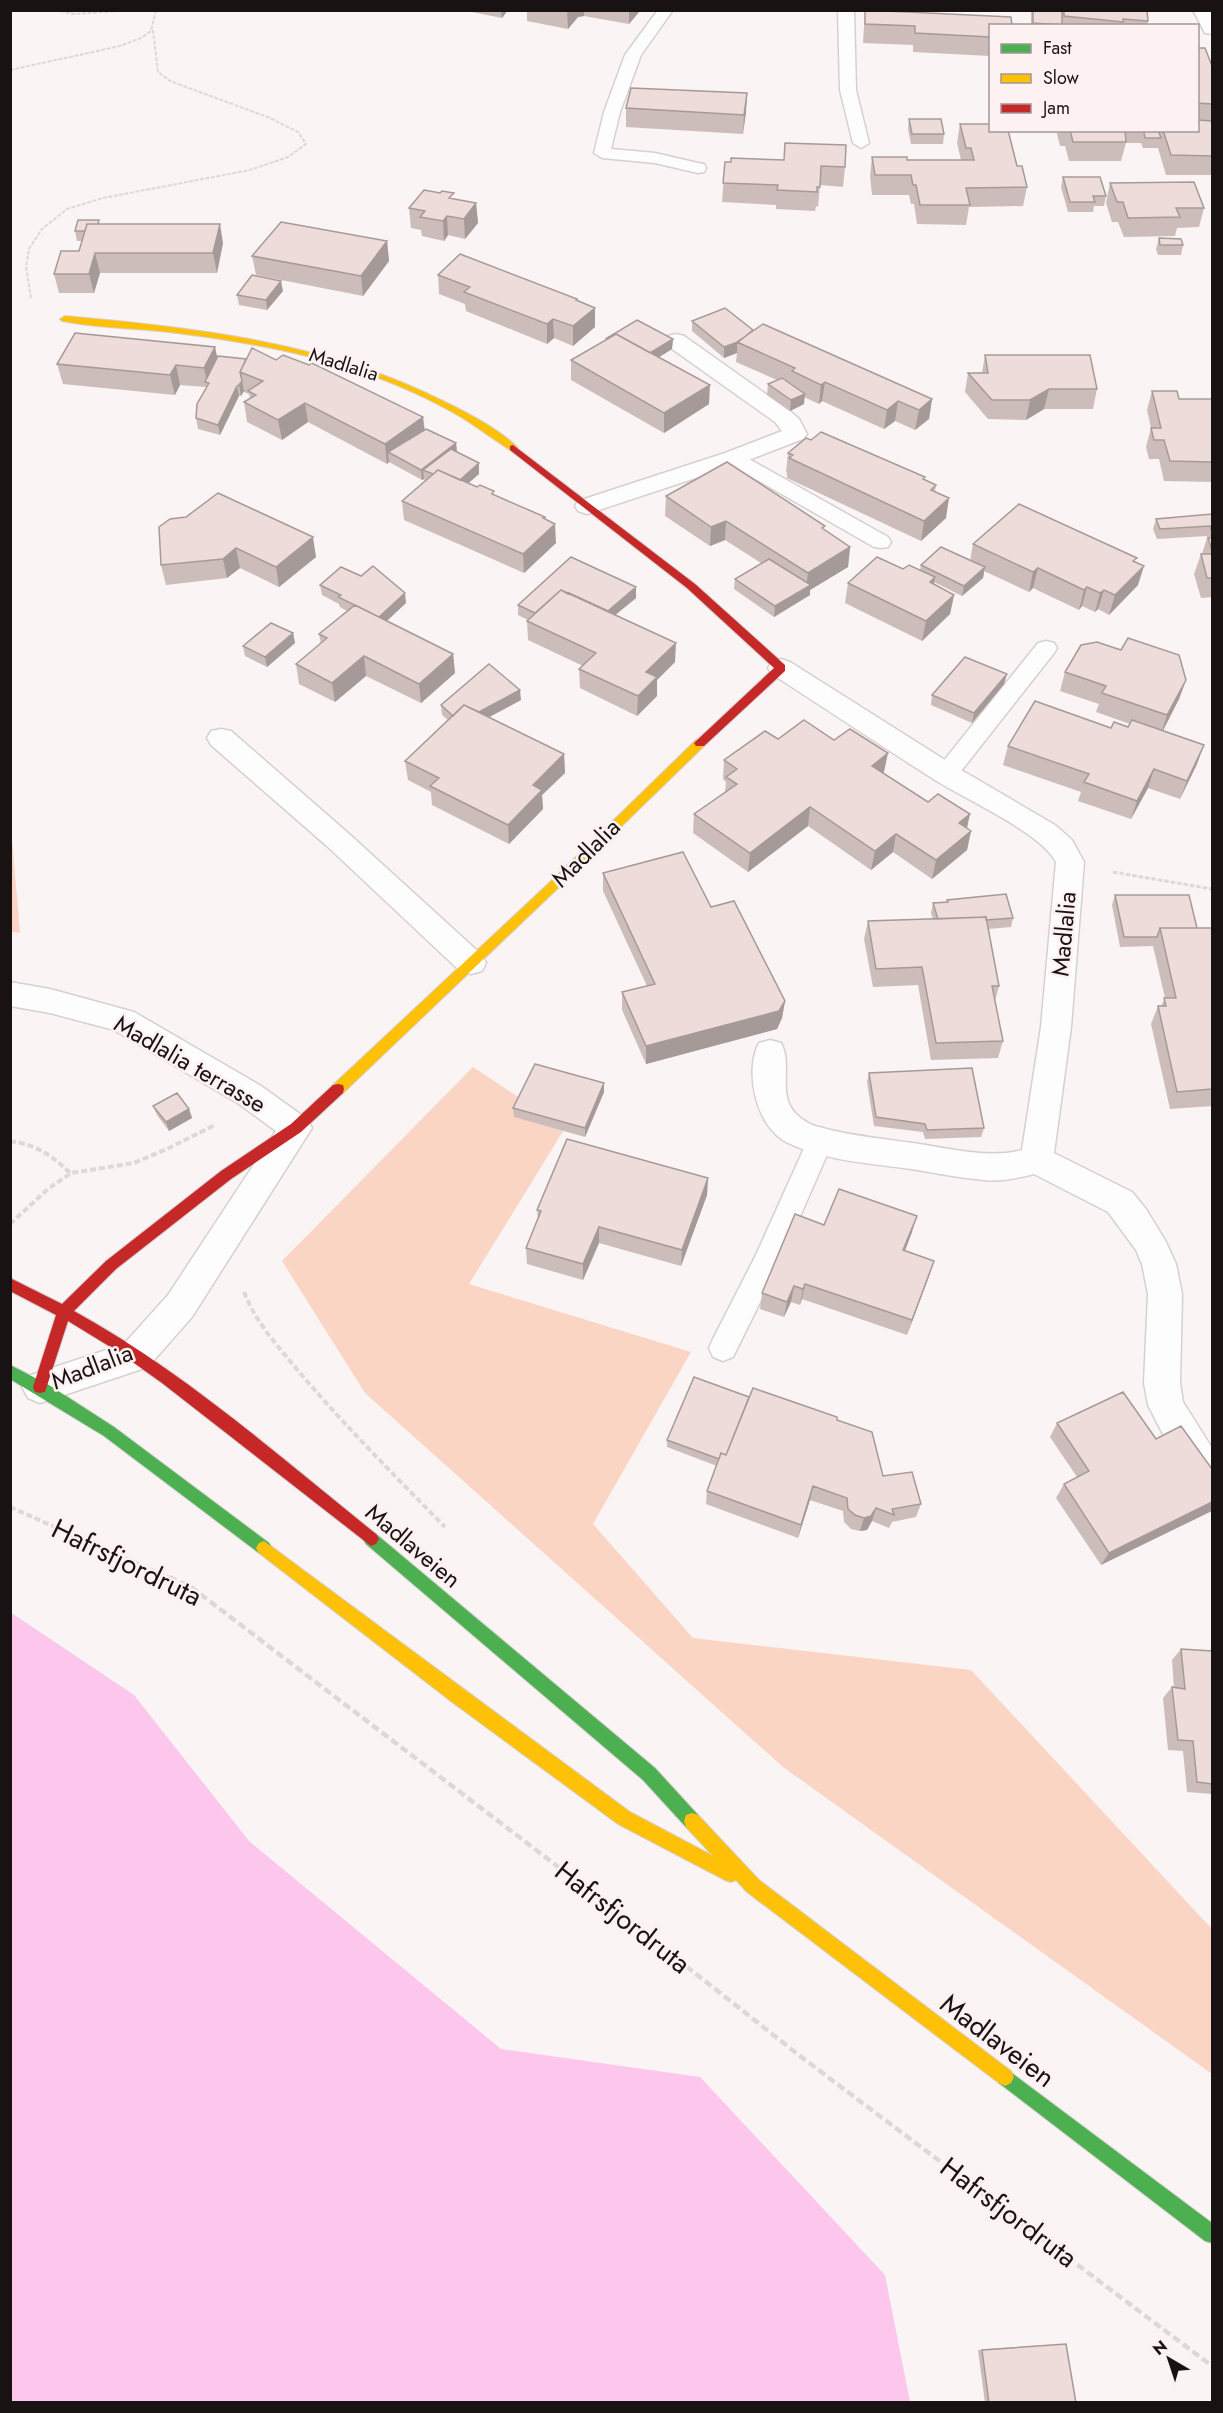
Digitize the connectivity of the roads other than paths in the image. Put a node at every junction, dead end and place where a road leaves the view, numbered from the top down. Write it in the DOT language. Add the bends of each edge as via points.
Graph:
graph roads {
  1 [pos="666,10"];
  2 [pos="846,10"];
  3 [pos="1202,10"];
  4 [pos="1212,30"];
  5 [pos="861,143"];
  6 [pos="698,168"];
  7 [pos="65,319"];
  8 [pos="676,341"];
  9 [pos="733,458"];
  10 [pos="586,506"];
  11 [pos="881,542"];
  12 [pos="1046,648"];
  13 [pos="780,668"];
  14 [pos="221,738"];
  15 [pos="946,774"];
  16 [pos="471,963"];
  17 [pos="10,994"];
  18 [pos="770,1052"];
  19 [pos="296,1128"];
  20 [pos="820,1141"];
  21 [pos="1037,1160"];
  22 [pos="10,1284"];
  23 [pos="64,1311"];
  24 [pos="723,1348"];
  25 [pos="136,1356"];
  26 [pos="10,1371"];
  27 [pos="40,1387"];
  28 [pos="1212,1479"];
  29 [pos="753,1886"];
  30 [pos="1212,2234"];
  1 -- 6 [label="lane" via="633,56 602,153 655,158"];
  2 -- 5 [label="lane" via="848,90"];
  3 -- 4 [label="street"];
  7 -- 10 [label="street, Madlalia" via="250,340 396,380 483,425"];
  8 -- 9 [label="street" via="794,429 795,434"];
  9 -- 10 [label="street"];
  9 -- 11 [label="lane"];
  10 -- 13 [label="street, Madlalia" via="691,586"];
  12 -- 15 [label="lane"];
  13 -- 15 [label="street, Madlalia"];
  13 -- 16 [label="street, Madlalia"];
  14 -- 16 [label="street"];
  15 -- 21 [label="street, Madlalia" via="1045,832 1062,847 1070,862 1056,1027"];
  16 -- 19 [label="street, Madlalia"];
  17 -- 19 [label="street, Madlalia terrasse" via="123,1020 250,1095"];
  18 -- 20 [label="street" via="770,1095 775,1110 796,1132"];
  19 -- 23 [label="street, Madlalia" via="226,1175 111,1265"];
  19 -- 25 [label="street, Madlalia" via="180,1306"];
  20 -- 21 [label="street" via="986,1167"];
  20 -- 24 [label="lane"];
  21 -- 28 [label="street" via="1120,1203 1149,1242 1159,1264 1165,1294 1162,1383 1166,1405"];
  22 -- 23 [label="street, Madlaveien"];
  23 -- 25 [label="street, Madlaveien"];
  23 -- 27 [label="street, Madlalia"];
  25 -- 27 [label="street, Madlalia"];
  25 -- 29 [label="street, Madlaveien" via="377,1544 649,1774"];
  26 -- 27 [label="street, Madlaveien"];
  27 -- 29 [label="street, Madlaveien" via="166,1473 624,1818"];
  29 -- 30 [label="street, Madlaveien"];
}
